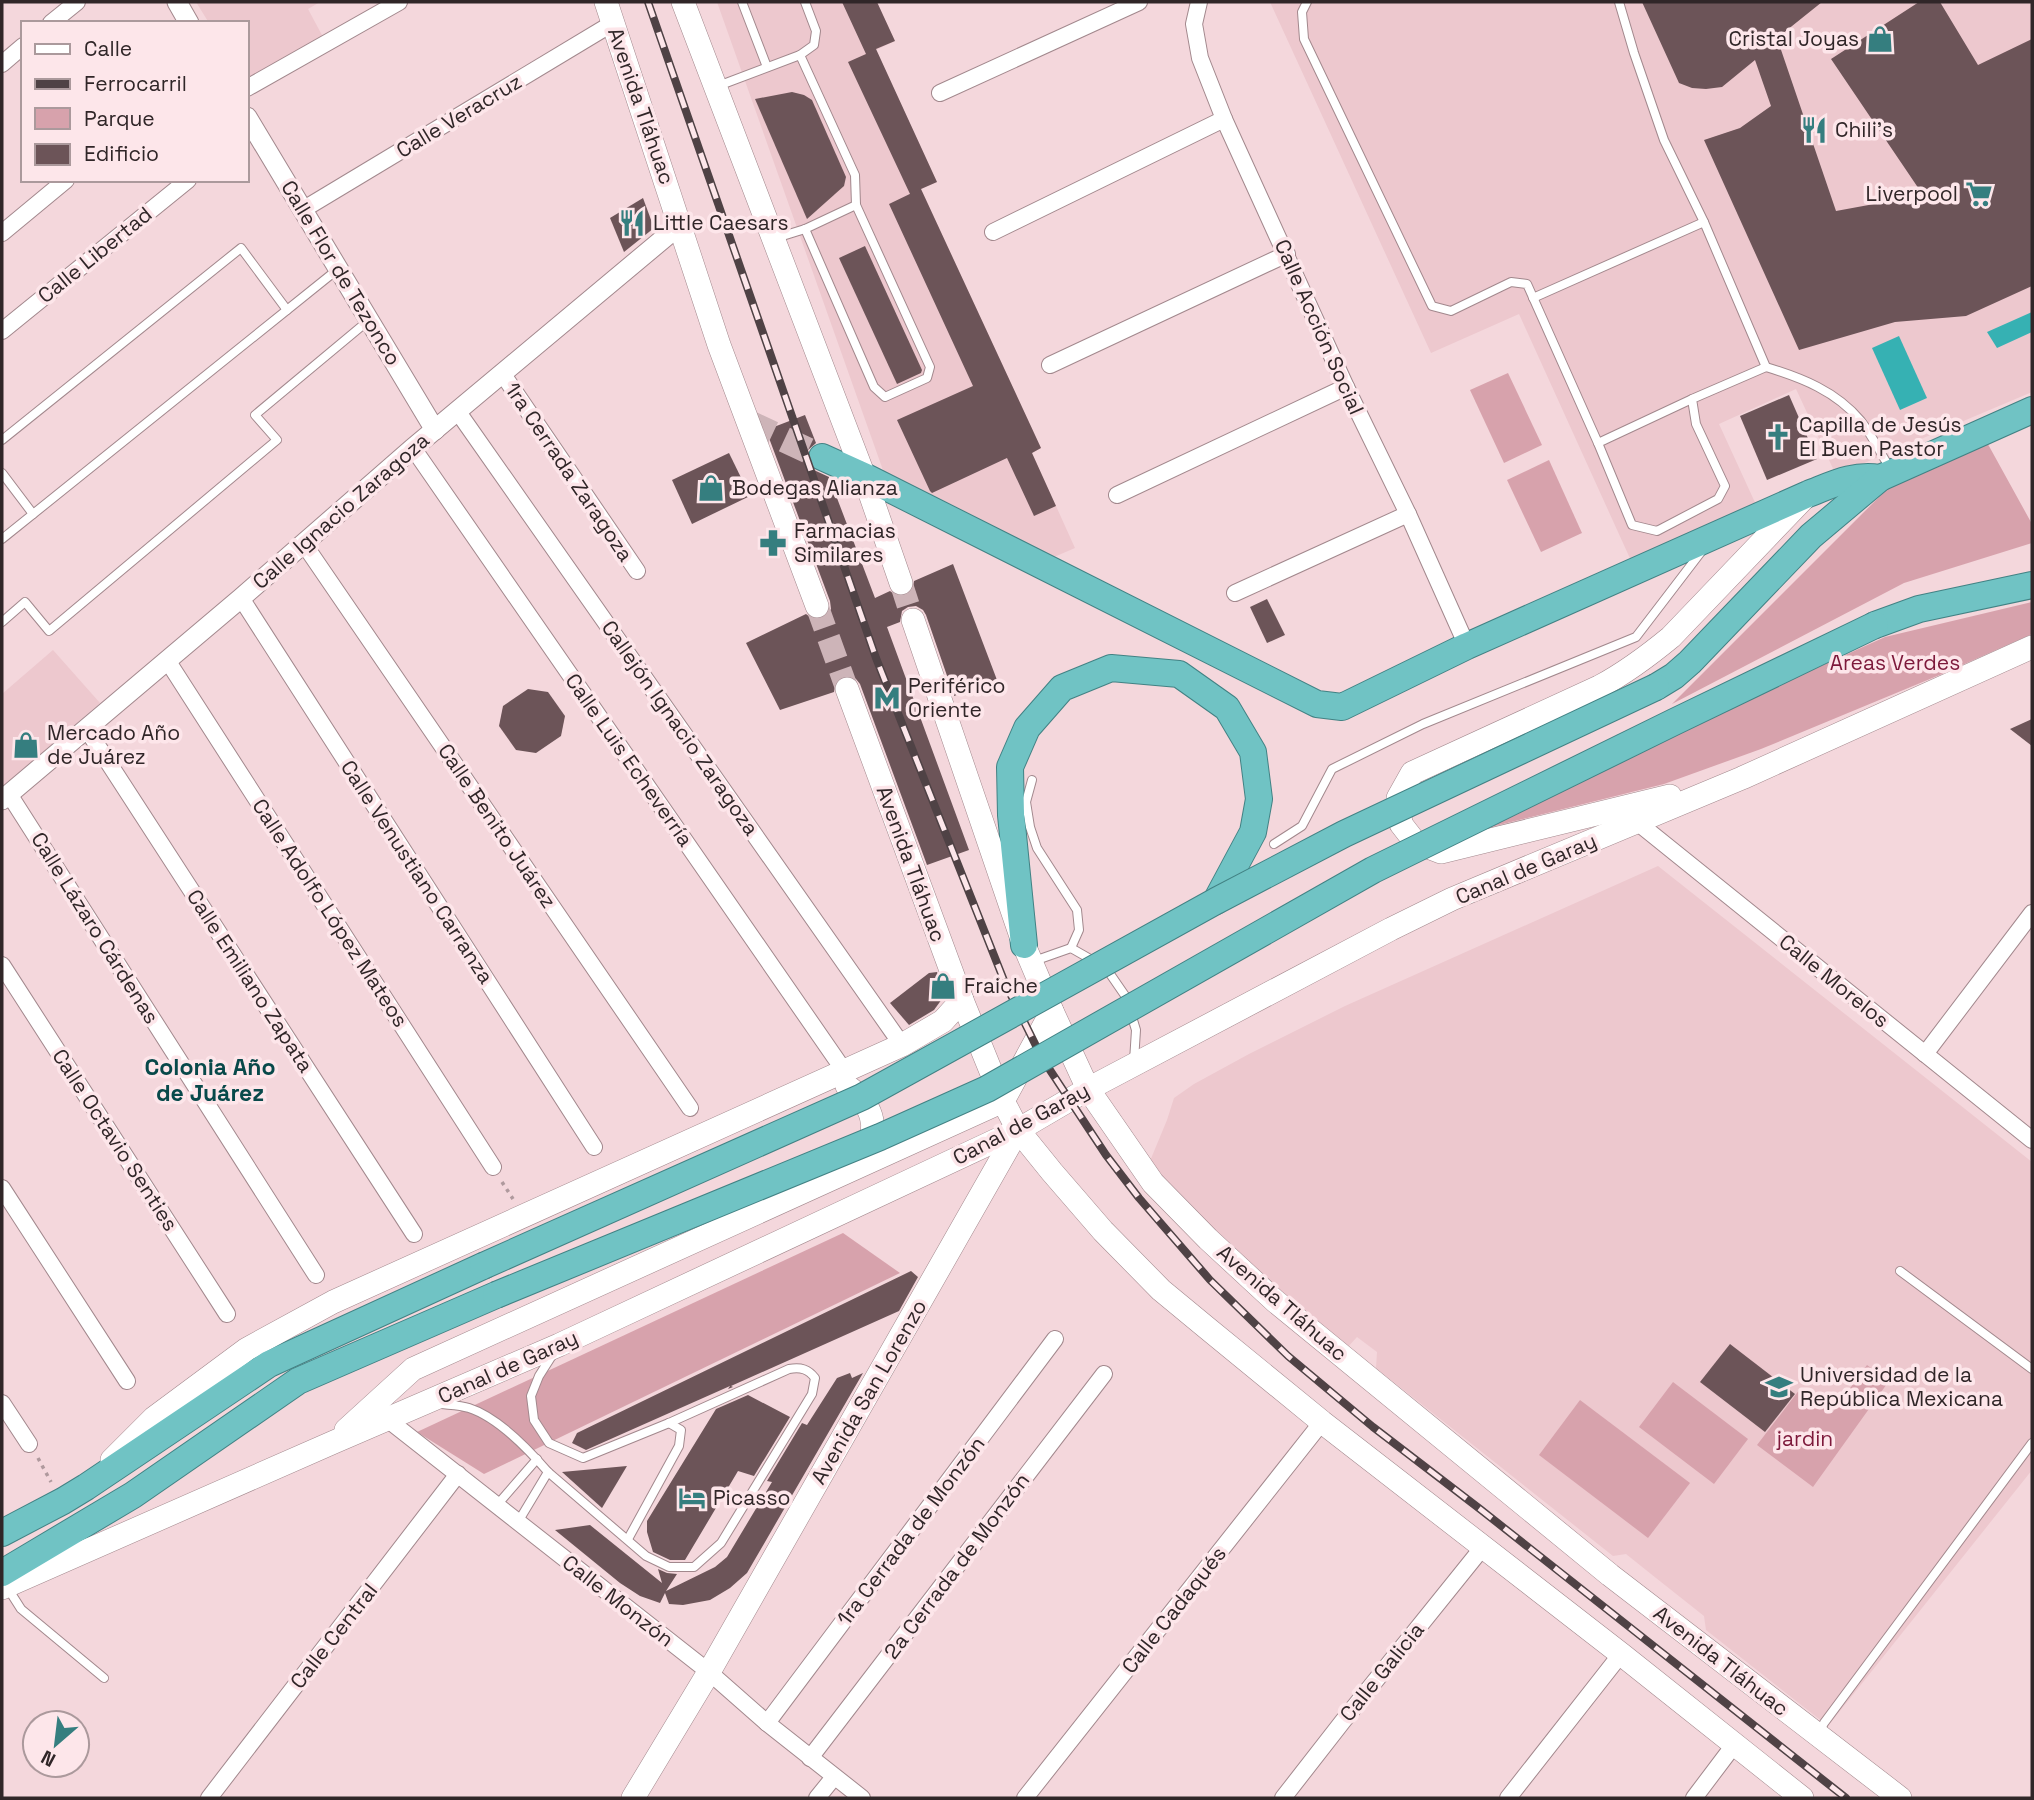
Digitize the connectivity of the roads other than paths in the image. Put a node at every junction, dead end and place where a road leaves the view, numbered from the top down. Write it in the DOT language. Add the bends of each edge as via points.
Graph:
graph roads {
  1 [pos="77,2"];
  2 [pos="177,2"];
  3 [pos="399,2"];
  4 [pos="683,2"];
  5 [pos="742,2"];
  6 [pos="804,2"];
  7 [pos="1139,2"];
  8 [pos="1199,2"];
  9 [pos="1307,2"];
  10 [pos="1619,2"];
  11 [pos="610,12"];
  12 [pos="53,21"];
  13 [pos="188,21"];
  14 [pos="21,48"];
  15 [pos="800,55"];
  16 [pos="2,64"];
  17 [pos="767,67"];
  18 [pos="248,87"];
  19 [pos="715,87"];
  20 [pos="940,93"];
  21 [pos="1224,119"];
  22 [pos="249,125"];
  23 [pos="64,182"];
  24 [pos="186,182"];
  25 [pos="856,205"];
  26 [pos="304,209"];
  27 [pos="1703,222"];
  28 [pos="681,224"];
  29 [pos="805,229"];
  30 [pos="993,232"];
  31 [pos="2,233"];
  32 [pos="773,239"];
  33 [pos="1287,254"];
  34 [pos="338,269"];
  35 [pos="1532,298"];
  36 [pos="287,310"];
  37 [pos="369,320"];
  38 [pos="2,331"];
  39 [pos="1050,365"];
  40 [pos="1766,367"];
  41 [pos="502,373"];
  42 [pos="1346,387"];
  43 [pos="1692,399"];
  44 [pos="2032,410"];
  45 [pos="458,412"];
  46 [pos="435,430"];
  47 [pos="2,440"];
  48 [pos="1598,443"];
  49 [pos="413,448"];
  50 [pos="822,457"];
  51 [pos="2,473"];
  52 [pos="1886,475"];
  53 [pos="864,476"];
  54 [pos="1808,494"];
  55 [pos="1117,495"];
  56 [pos="33,513"];
  57 [pos="1408,514"];
  58 [pos="1714,536"];
  59 [pos="2,539"];
  60 [pos="304,544"];
  61 [pos="637,571"];
  62 [pos="901,583"];
  63 [pos="2032,584"];
  64 [pos="1235,593"];
  65 [pos="241,597"];
  66 [pos="817,606"];
  67 [pos="913,620"];
  68 [pos="2,622"];
  69 [pos="1467,646"];
  70 [pos="2032,647"];
  71 [pos="167,660"];
  72 [pos="847,689"];
  73 [pos="86,728"];
  74 [pos="1742,778"];
  75 [pos="1032,780"];
  76 [pos="5,797"];
  77 [pos="1637,822"];
  78 [pos="1274,844"];
  79 [pos="1216,901"];
  80 [pos="2032,913"];
  81 [pos="1071,948"];
  82 [pos="1028,953"];
  83 [pos="2,965"];
  84 [pos="962,1000"];
  85 [pos="1052,1011"];
  86 [pos="902,1045"];
  87 [pos="1925,1054"];
  88 [pos="1134,1065"];
  89 [pos="836,1076"];
  90 [pos="1088,1089"];
  91 [pos="1003,1101"];
  92 [pos="690,1108"];
  93 [pos="1018,1130"];
  94 [pos="2032,1140"];
  95 [pos="594,1147"];
  96 [pos="493,1167"];
  97 [pos="858,1167"];
  98 [pos="2,1188"];
  99 [pos="414,1234"];
  100 [pos="1900,1271"];
  101 [pos="316,1275"];
  102 [pos="227,1314"];
  103 [pos="1055,1339"];
  104 [pos="559,1345"];
  105 [pos="2032,1369"];
  106 [pos="1104,1374"];
  107 [pos="127,1381"];
  108 [pos="427,1402"];
  109 [pos="2,1403"];
  110 [pos="384,1409"];
  111 [pos="1322,1422"];
  112 [pos="669,1423"];
  113 [pos="2032,1443"];
  114 [pos="29,1444"];
  115 [pos="537,1459"];
  116 [pos="548,1472"];
  117 [pos="458,1474"];
  118 [pos="86,1487"];
  119 [pos="497,1505"];
  120 [pos="517,1521"];
  121 [pos="2,1533"];
  122 [pos="628,1539"];
  123 [pos="1483,1547"];
  124 [pos="4,1582"];
  125 [pos="1621,1654"];
  126 [pos="709,1672"];
  127 [pos="104,1678"];
  128 [pos="767,1723"];
  129 [pos="1817,1735"];
  130 [pos="1734,1745"];
  131 [pos="810,1758"];
  132 [pos="834,1777"];
  133 [pos="209,1798"];
  134 [pos="633,1798"];
  135 [pos="817,1798"];
  136 [pos="862,1798"];
  137 [pos="1025,1798"];
  138 [pos="1283,1798"];
  139 [pos="1508,1798"];
  140 [pos="1693,1798"];
  141 [pos="1802,1798"];
  142 [pos="1900,1798"];
  1 -- 12 [label="street"];
  2 -- 13 [label="street"];
  3 -- 18 [label="street"];
  4 -- 19 [label="main road"];
  5 -- 17 [label="lane"];
  6 -- 15 [label="lane" via="816,38"];
  7 -- 20 [label="street"];
  8 -- 21 [label="street, Calle Acción Social" via="1194,24 1200,58"];
  9 -- 35 [label="lane" via="1302,12 1304,39 1432,306 1451,311 1511,282 1527,284"];
  10 -- 27 [label="lane" via="1664,140"];
  11 -- 26 [label="street, Calle Veracruz"];
  11 -- 28 [label="main road, Avenida Tláhuac"];
  14 -- 16 [label="street"];
  15 -- 17 [label="lane"];
  15 -- 25 [label="lane" via="855,175"];
  17 -- 19 [label="lane"];
  19 -- 32 [label="main road"];
  21 -- 30 [label="street"];
  21 -- 33 [label="street, Calle Acción Social"];
  22 -- 26 [label="street, Calle Flor de Tezonco"];
  23 -- 31 [label="street"];
  24 -- 38 [label="street, Calle Libertad"];
  25 -- 29 [label="lane"];
  25 -- 29 [label="lane" via="930,367 927,378 885,397 874,387"];
  26 -- 34 [label="street, Calle Flor de Tezonco"];
  27 -- 35 [label="lane"];
  27 -- 40 [label="lane"];
  28 -- 41 [label="street, Calle Ignacio Zaragoza"];
  28 -- 66 [label="main road, Avenida Tláhuac" via="719,345"];
  29 -- 32 [label="lane"];
  32 -- 53 [label="main road"];
  33 -- 39 [label="street"];
  33 -- 42 [label="street, Calle Acción Social"];
  34 -- 36 [label="lane"];
  34 -- 37 [label="street, Calle Flor de Tezonco"];
  35 -- 48 [label="lane"];
  36 -- 47 [label="lane" via="241,248"];
  36 -- 56 [label="lane"];
  37 -- 46 [label="street, Calle Flor de Tezonco"];
  37 -- 68 [label="lane" via="255,415 277,440 50,631 25,602"];
  40 -- 43 [label="lane"];
  40 -- 52 [label="lane" via="1804,379 1833,396 1861,421"];
  41 -- 45 [label="street, Calle Ignacio Zaragoza"];
  41 -- 61 [label="street, 1ra Cerrada Zaragoza"];
  42 -- 55 [label="street"];
  42 -- 57 [label="street, Calle Acción Social"];
  43 -- 48 [label="lane"];
  43 -- 48 [label="lane" via="1696,424 1725,486 1718,499 1657,531 1632,525"];
  44 -- 52 [label="highway"];
  45 -- 46 [label="street, Calle Ignacio Zaragoza"];
  45 -- 86 [label="street, Callejón Ignacio Zaragoza"];
  46 -- 49 [label="street, Calle Ignacio Zaragoza"];
  49 -- 60 [label="street, Calle Ignacio Zaragoza"];
  49 -- 89 [label="street, Calle Luis Echeverría"];
  50 -- 53 [label="highway"];
  51 -- 56 [label="lane"];
  52 -- 54 [label="highway" via="1849,478"];
  52 -- 79 [label="highway, bridge" via="1811,536 1674,676 1344,834"];
  53 -- 62 [label="main road"];
  53 -- 69 [label="highway" via="1317,704 1342,706"];
  54 -- 58 [label="highway"];
  54 -- 74 [label="main road" via="1647,657 1599,687 1412,773 1398,798 1401,824 1415,842 1441,852"];
  56 -- 59 [label="lane"];
  57 -- 64 [label="street"];
  57 -- 69 [label="street, Calle Acción Social"];
  58 -- 69 [label="highway"];
  58 -- 78 [label="lane" via="1636,637 1423,724 1332,769 1302,826"];
  60 -- 65 [label="street, Calle Ignacio Zaragoza"];
  60 -- 92 [label="street, Calle Benito Juárez"];
  63 -- 124 [label="highway, bridge" via="1919,609 1875,625 1373,870 987,1089 298,1381"];
  65 -- 71 [label="street, Calle Ignacio Zaragoza"];
  65 -- 95 [label="street, Calle Venustiano Carranza"];
  67 -- 82 [label="main road, Avenida Tláhuac"];
  70 -- 74 [label="main road, Canal de Garay"];
  71 -- 73 [label="street, Calle Ignacio Zaragoza"];
  71 -- 96 [label="street, Calle Adolfo López Mateos"];
  72 -- 84 [label="main road, Avenida Tláhuac"];
  73 -- 76 [label="street, Calle Ignacio Zaragoza"];
  73 -- 99 [label="street, Calle Emiliano Zapata"];
  74 -- 77 [label="main road, Canal de Garay"];
  75 -- 81 [label="lane" via="1026,802 1037,848 1077,910 1079,930"];
  76 -- 101 [label="street, Calle Lázaro Cárdenas"];
  77 -- 87 [label="street, Calle Morelos"];
  77 -- 88 [label="main road, Canal de Garay" via="1391,929"];
  79 -- 82 [label="highway" via="1253,832 1259,799 1253,752 1227,708 1179,674 1111,668 1062,688 1027,728 1010,767 1011,815"];
  79 -- 118 [label="highway, bridge" via="862,1097 268,1364"];
  80 -- 87 [label="street"];
  81 -- 82 [label="lane"];
  81 -- 88 [label="lane" via="1106,968 1126,997 1136,1030"];
  82 -- 85 [label="main road, Avenida Tláhuac"];
  83 -- 102 [label="street, Calle Octavio Senties"];
  84 -- 86 [label="main road" via="943,1021"];
  84 -- 91 [label="main road, Avenida Tláhuac"];
  85 -- 90 [label="main road, Avenida Tláhuac"];
  85 -- 91 [label="main road"];
  86 -- 89 [label="main road"];
  87 -- 94 [label="street, Calle Morelos"];
  88 -- 90 [label="main road, Canal de Garay"];
  89 -- 97 [label="main road" via="866,1105 875,1133"];
  89 -- 118 [label="main road" via="333,1302 247,1349 154,1418"];
  90 -- 93 [label="main road, Canal de Garay"];
  90 -- 129 [label="main road, Avenida Tláhuac" via="1153,1183 1275,1301 1610,1575"];
  91 -- 93 [label="main road, Avenida Tláhuac"];
  91 -- 97 [label="main road"];
  93 -- 104 [label="main road, Canal de Garay"];
  93 -- 111 [label="main road, Avenida Tláhuac" via="1161,1290"];
  93 -- 126 [label="main road, Avenida San Lorenzo"];
  97 -- 110 [label="main road" via="413,1369"];
  98 -- 107 [label="street"];
  100 -- 105 [label="lane"];
  103 -- 128 [label="street, 1ra Cerrada de Monzón"];
  104 -- 108 [label="main road, Canal de Garay"];
  104 -- 112 [label="lane" via="531,1395 534,1420 549,1443 583,1458"];
  106 -- 131 [label="street, 2a Cerrada de Monzón"];
  108 -- 110 [label="main road, Canal de Garay"];
  108 -- 115 [label="lane" via="470,1408 498,1424"];
  109 -- 114 [label="street"];
  110 -- 117 [label="street, Calle Monzón"];
  110 -- 124 [label="main road, Canal de Garay" via="334,1442"];
  111 -- 123 [label="main road, Avenida Tláhuac"];
  111 -- 137 [label="street, Calle Cadaqués"];
  112 -- 122 [label="lane" via="681,1430 679,1446"];
  112 -- 122 [label="lane" via="789,1369 800,1368 815,1378 812,1394 721,1543 694,1567 669,1567 646,1556"];
  113 -- 129 [label="lane"];
  115 -- 116 [label="lane"];
  115 -- 119 [label="lane"];
  116 -- 120 [label="lane"];
  116 -- 122 [label="lane"];
  117 -- 119 [label="street, Calle Monzón"];
  117 -- 133 [label="street, Calle Central"];
  118 -- 121 [label="highway"];
  119 -- 120 [label="street, Calle Monzón"];
  120 -- 126 [label="street, Calle Monzón"];
  123 -- 125 [label="main road, Avenida Tláhuac"];
  123 -- 138 [label="street, Calle Galicia"];
  124 -- 127 [label="lane" via="21,1609"];
  125 -- 130 [label="main road, Avenida Tláhuac"];
  125 -- 139 [label="street"];
  126 -- 128 [label="street, Calle Monzón"];
  126 -- 134 [label="main road, Avenida San Lorenzo"];
  128 -- 131 [label="street, Calle Monzón"];
  129 -- 142 [label="main road, Avenida Tláhuac"];
  130 -- 140 [label="street"];
  130 -- 141 [label="main road, Avenida Tláhuac"];
  131 -- 132 [label="street, Calle Monzón"];
  132 -- 135 [label="street"];
  132 -- 136 [label="street, Calle Monzón"];
}
